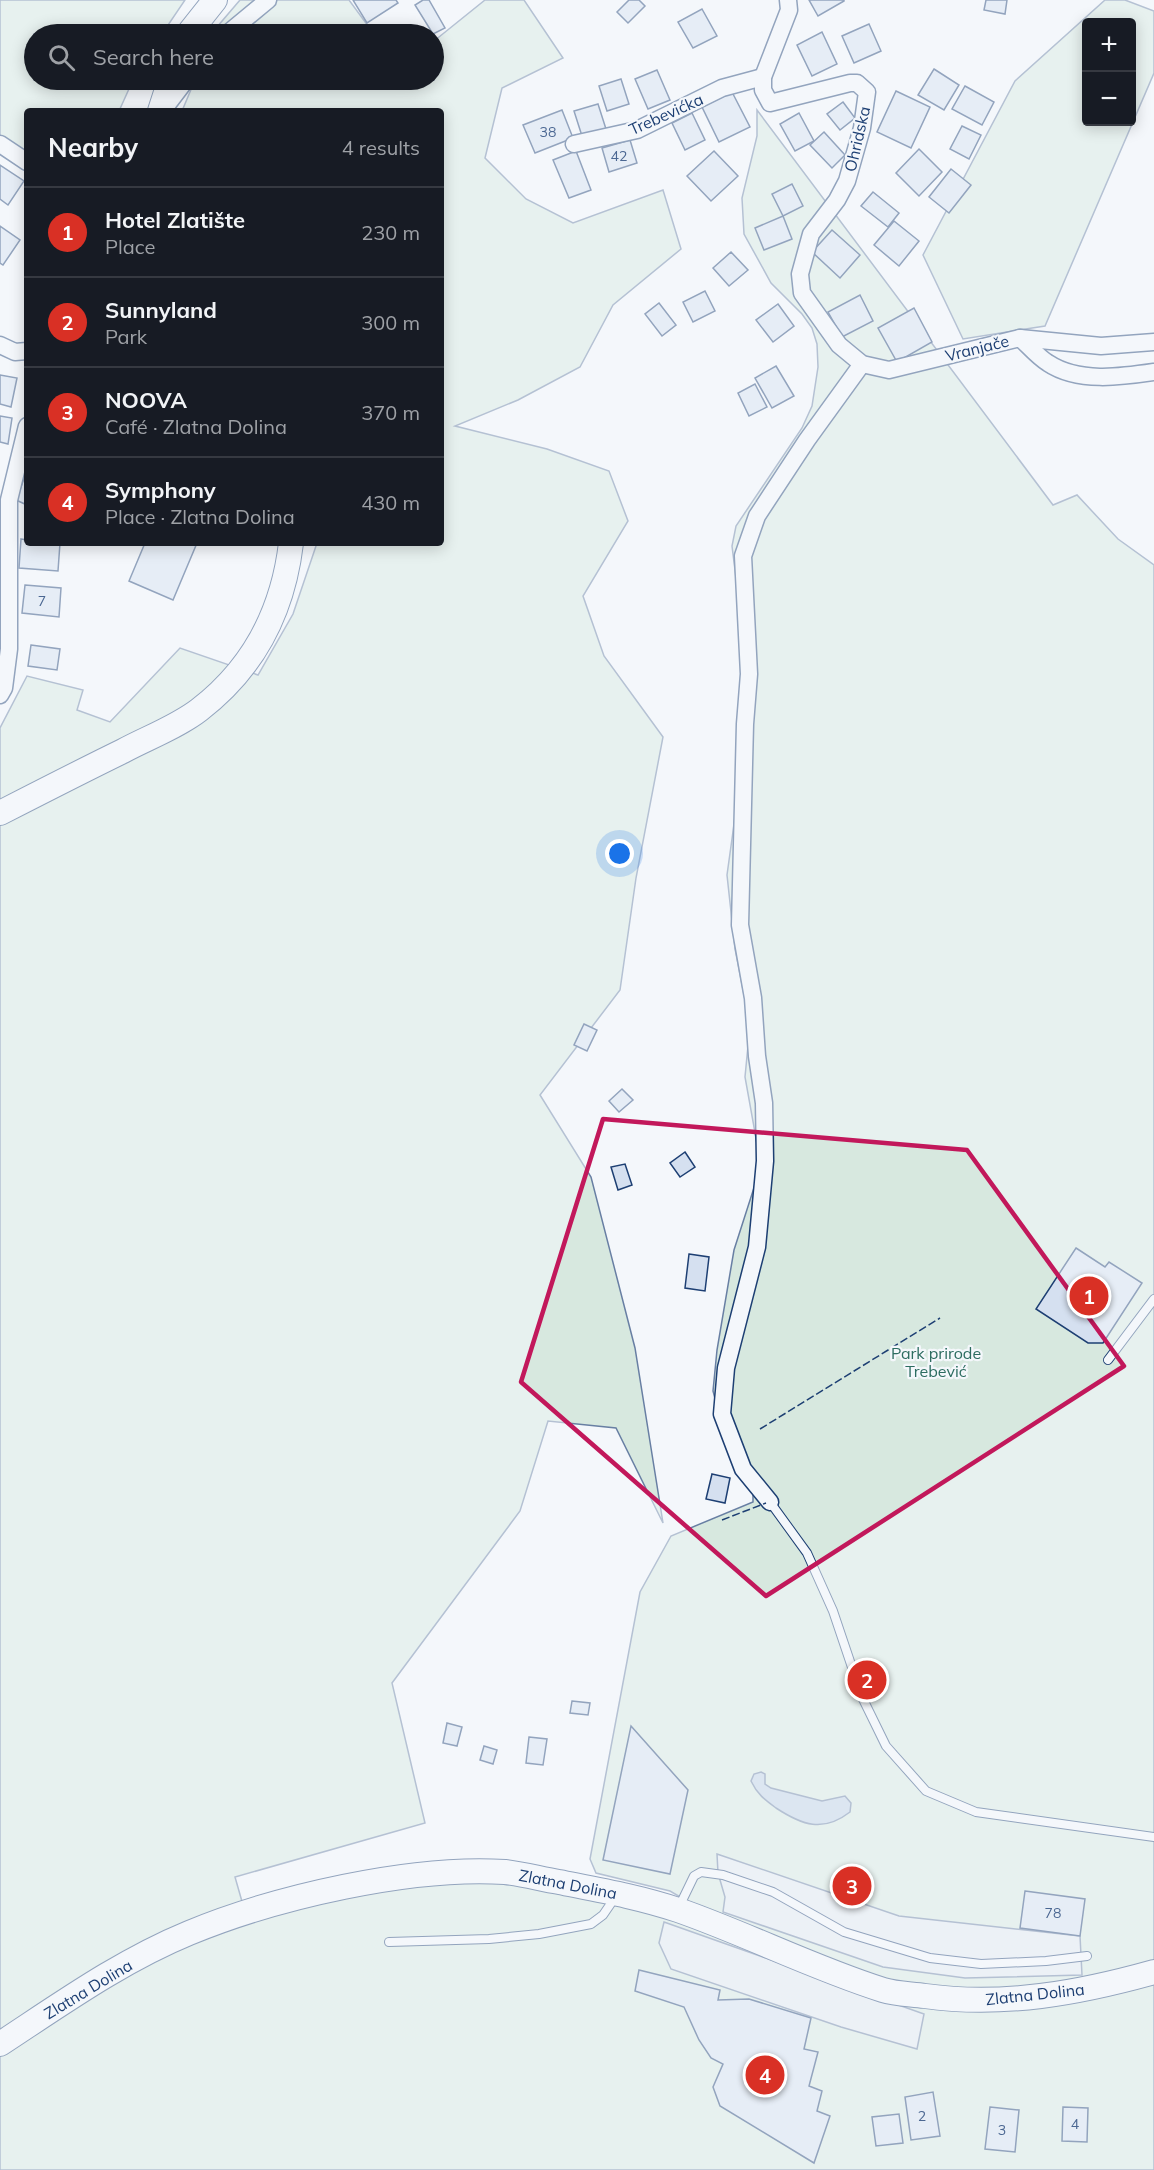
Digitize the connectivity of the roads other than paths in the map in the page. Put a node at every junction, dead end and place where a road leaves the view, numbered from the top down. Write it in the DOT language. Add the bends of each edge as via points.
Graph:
graph roads {
  1 [pos="215,0"];
  2 [pos="268,0"];
  3 [pos="788,0"];
  4 [pos="196,24"];
  5 [pos="238,24"];
  6 [pos="763,77"];
  7 [pos="168,90"];
  8 [pos="178,90"];
  9 [pos="162,108"];
  10 [pos="163,108"];
  11 [pos="0,144"];
  12 [pos="573,144"];
  13 [pos="24,160"];
  14 [pos="1020,338"];
  15 [pos="1154,342"];
  16 [pos="0,345"];
  17 [pos="24,351"];
  18 [pos="862,364"];
  19 [pos="1154,372"];
  20 [pos="24,438"];
  21 [pos="291,546"];
  22 [pos="0,695"];
  23 [pos="0,813"];
  24 [pos="1154,1299"];
  25 [pos="1108,1360"];
  26 [pos="770,1502"];
  27 [pos="1154,1837"];
  28 [pos="618,1893"];
  29 [pos="678,1910"];
  30 [pos="389,1942"];
  31 [pos="1087,1956"];
  32 [pos="1154,1972"];
  33 [pos="0,2044"];
  1 -- 4 [label="main road"];
  2 -- 5 [label="street"];
  3 -- 6 [label="street" via="789,10"];
  6 -- 12 [label="street, Trebevićka" via="722,88 637,130"];
  6 -- 18 [label="street, Ohridska" via="763,90 770,103 850,83 857,83 867,92 847,182 811,234 800,274 802,293 839,345"];
  7 -- 9 [label="main road"];
  8 -- 10 [label="street"];
  11 -- 13 [label="street"];
  14 -- 15 [label="street" via="1101,345"];
  14 -- 18 [label="street, Vranjače" via="889,370"];
  14 -- 19 [label="street, Vranjače" via="1049,364 1075,375"];
  16 -- 17 [label="street"];
  18 -- 26 [label="street" via="757,516 743,556 749,674 740,925 753,998 764,1103 765,1161 757,1246 726,1368 722,1414 743,1469"];
  20 -- 22 [label="street" via="9,500 9,649"];
  21 -- 23 [label="main road" via="286,579 274,617 238,675 198,711"];
  24 -- 25 [label="lane"];
  26 -- 27 [label="lane" via="807,1553 833,1611 862,1697 886,1746 926,1791 976,1812"];
  28 -- 29 [label="main road, Zlatna Dolina"];
  28 -- 30 [label="lane" via="603,1915 591,1924 489,1939"];
  28 -- 33 [label="main road, Zlatna Dolina" via="506,1872 429,1873 260,1908 188,1933 97,1980"];
  29 -- 31 [label="lane" via="694,1876 701,1872 773,1892 844,1932 930,1958 981,1964"];
  29 -- 32 [label="main road, Zlatna Dolina" via="885,1991 954,2000 1049,1996"];
}
